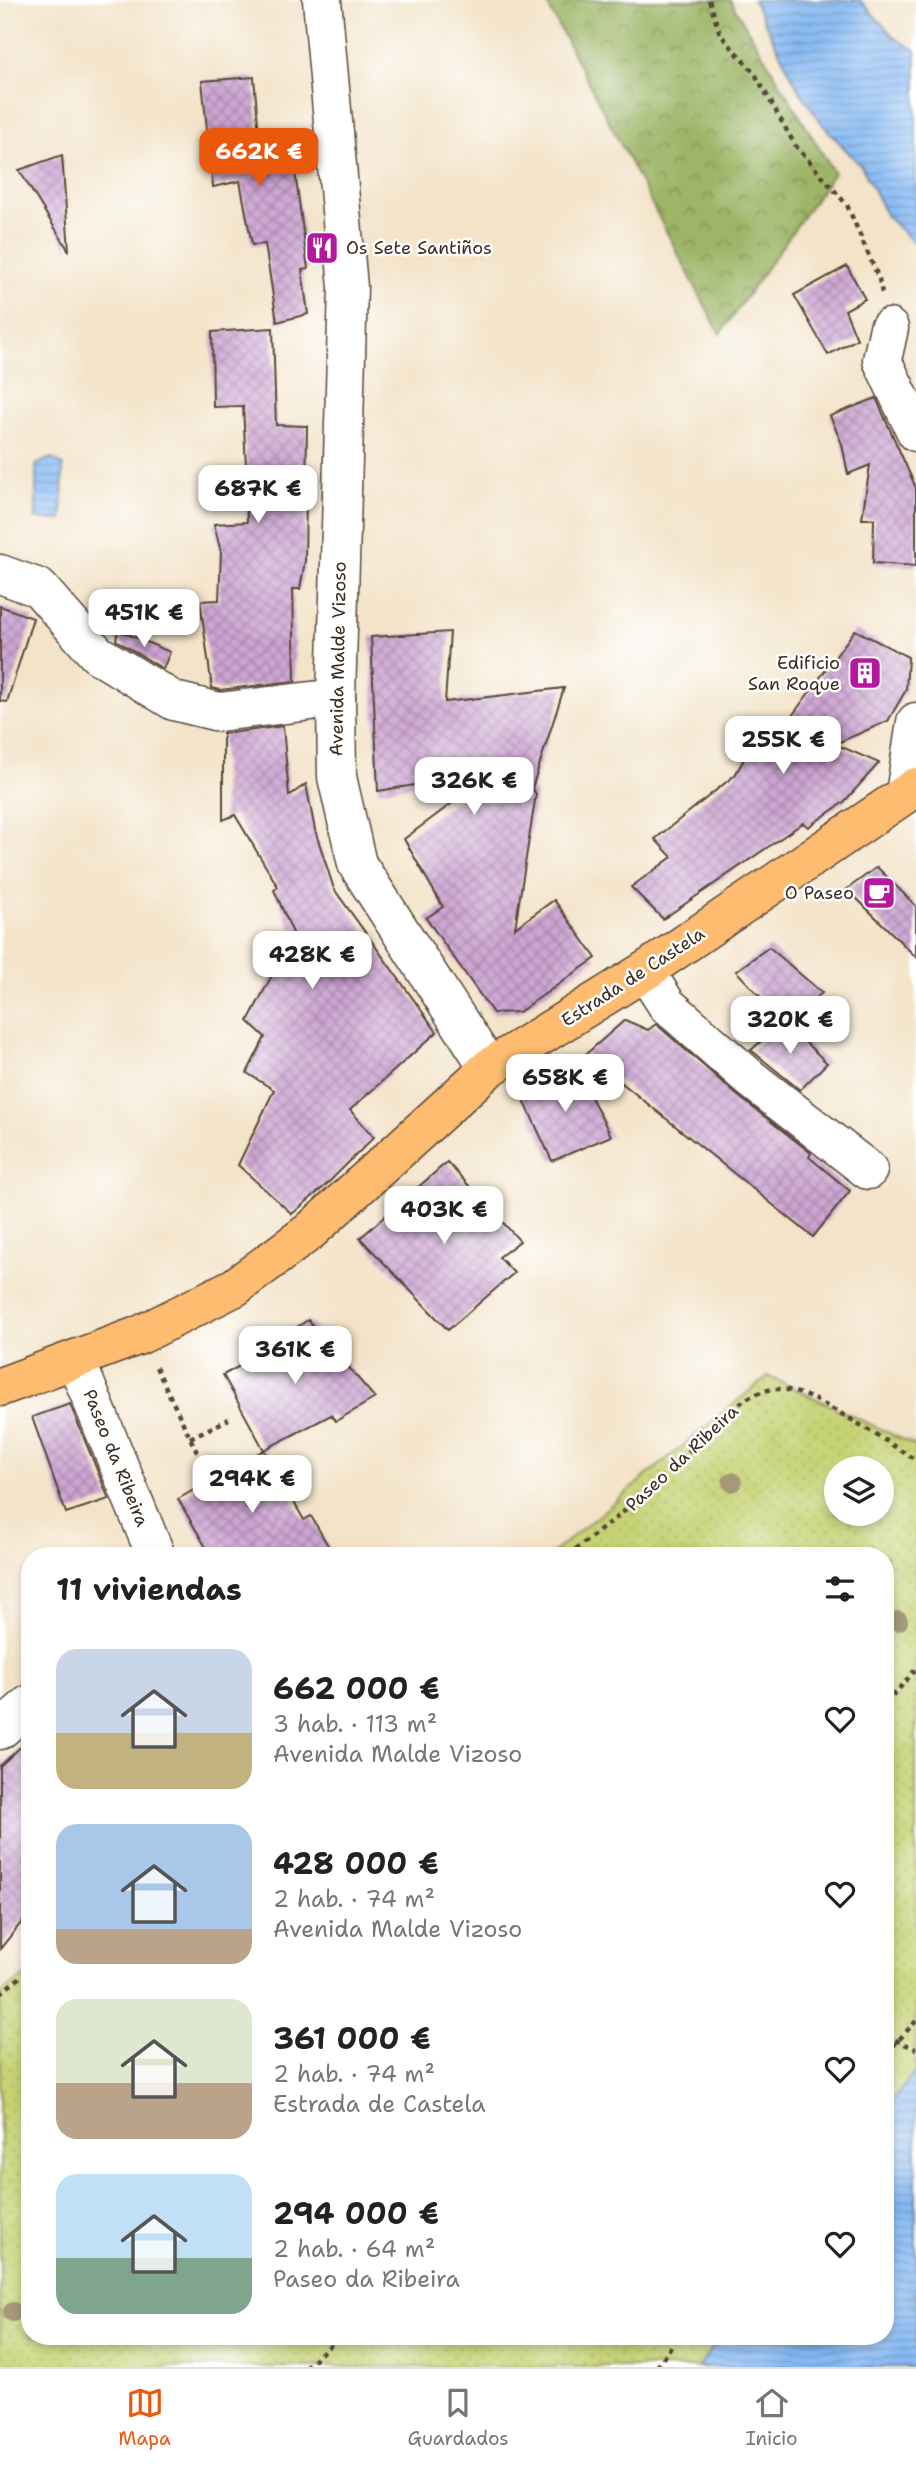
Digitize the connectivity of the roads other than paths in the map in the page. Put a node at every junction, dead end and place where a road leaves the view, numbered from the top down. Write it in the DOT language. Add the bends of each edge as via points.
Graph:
graph roads {
  1 [pos="322,0"];
  2 [pos="889,328"];
  3 [pos="916,432"];
  4 [pos="0,575"];
  5 [pos="336,698"];
  6 [pos="916,722"];
  7 [pos="911,790"];
  8 [pos="645,971"];
  9 [pos="489,1068"];
  10 [pos="867,1170"];
  11 [pos="76,1360"];
  12 [pos="0,1388"];
  13 [pos="152,1547"];
  14 [pos="21,1712"];
  15 [pos="0,1730"];
  1 -- 5 [label="street, Avenida Malde Vizoso" via="348,287"];
  2 -- 3 [label="street" via="882,360"];
  4 -- 5 [label="street" via="39,588 97,654 174,701 219,712"];
  5 -- 9 [label="street, Avenida Malde Vizoso" via="337,777 357,864"];
  6 -- 7 [label="street"];
  7 -- 8 [label="main road, Estrada de Castela"];
  8 -- 9 [label="main road, Estrada de Castela"];
  8 -- 10 [label="street" via="667,1005 751,1079"];
  9 -- 11 [label="main road, Estrada de Castela" via="309,1232 235,1287 140,1335"];
  11 -- 12 [label="main road, Estrada de Castela"];
  11 -- 13 [label="street, Paseo da Ribeira"];
  14 -- 15 [label="street"];
}
